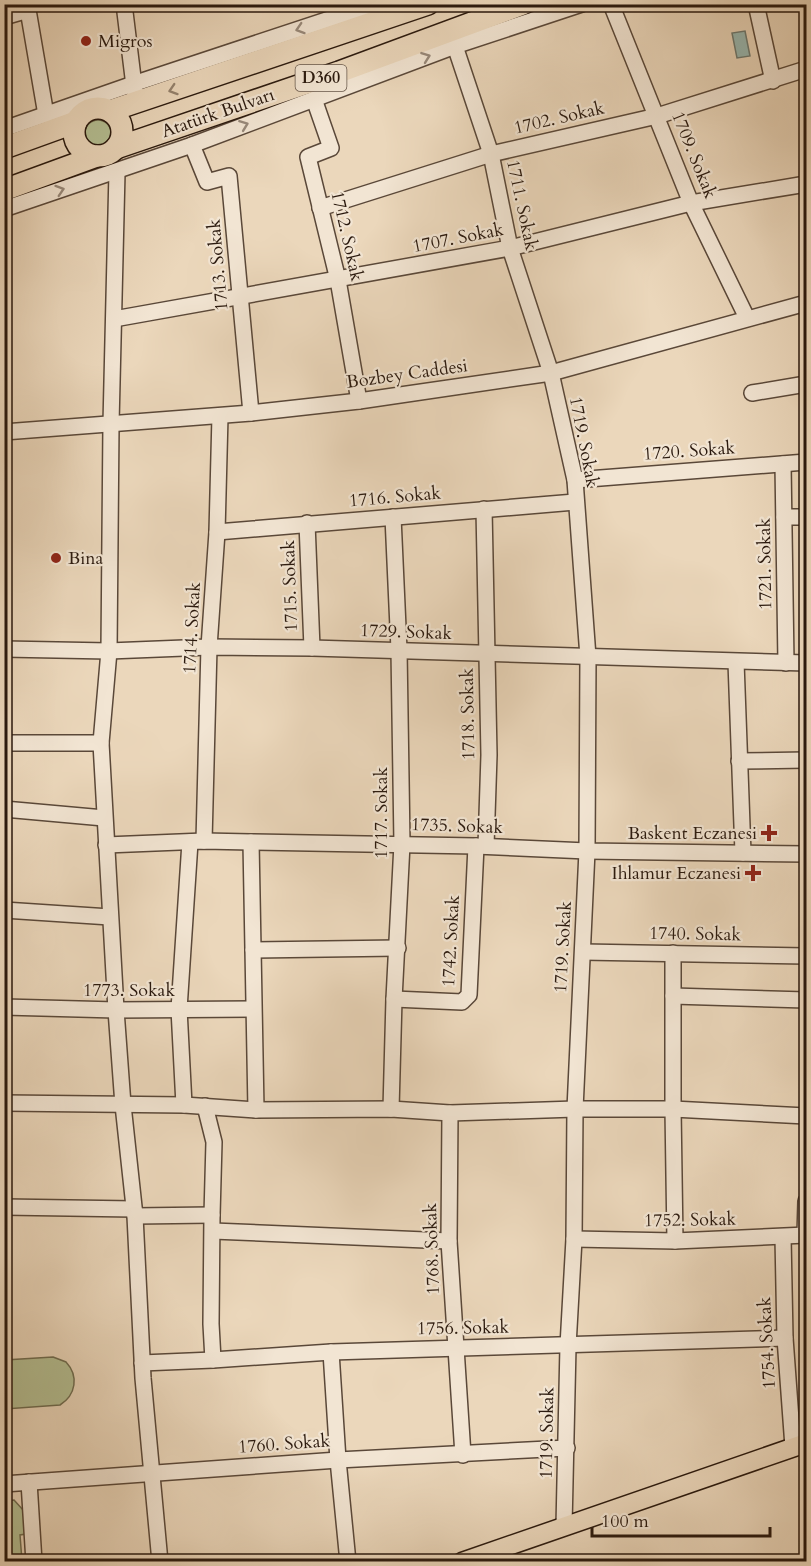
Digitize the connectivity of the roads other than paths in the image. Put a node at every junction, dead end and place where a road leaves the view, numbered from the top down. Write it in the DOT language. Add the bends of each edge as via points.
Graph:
graph roads {
  1 [pos="124,4"];
  2 [pos="375,4"];
  3 [pos="524,4"];
  4 [pos="582,4"];
  5 [pos="610,4"];
  6 [pos="756,4"];
  7 [pos="423,5"];
  8 [pos="28,7"];
  9 [pos="4,17"];
  10 [pos="455,46"];
  11 [pos="807,69"];
  12 [pos="773,81"];
  13 [pos="135,93"];
  14 [pos="314,99"];
  15 [pos="110,111"];
  16 [pos="46,114"];
  17 [pos="657,116"];
  18 [pos="76,122"];
  19 [pos="4,129"];
  20 [pos="192,145"];
  21 [pos="4,148"];
  22 [pos="106,152"];
  23 [pos="491,154"];
  24 [pos="117,172"];
  25 [pos="807,184"];
  26 [pos="4,190"];
  27 [pos="691,203"];
  28 [pos="320,208"];
  29 [pos="4,209"];
  30 [pos="510,249"];
  31 [pos="338,280"];
  32 [pos="241,297"];
  33 [pos="807,303"];
  34 [pos="747,318"];
  35 [pos="114,319"];
  36 [pos="551,373"];
  37 [pos="807,384"];
  38 [pos="752,393"];
  39 [pos="359,401"];
  40 [pos="251,413"];
  41 [pos="220,416"];
  42 [pos="111,424"];
  43 [pos="4,432"];
  44 [pos="807,462"];
  45 [pos="783,464"];
  46 [pos="575,480"];
  47 [pos="575,502"];
  48 [pos="484,509"];
  49 [pos="393,517"];
  50 [pos="784,517"];
  51 [pos="807,517"];
  52 [pos="308,523"];
  53 [pos="217,532"];
  54 [pos="209,647"];
  55 [pos="312,648"];
  56 [pos="4,649"];
  57 [pos="399,650"];
  58 [pos="109,651"];
  59 [pos="487,654"];
  60 [pos="588,657"];
  61 [pos="736,662"];
  62 [pos="786,663"];
  63 [pos="807,663"];
  64 [pos="4,743"];
  65 [pos="101,743"];
  66 [pos="807,760"];
  67 [pos="739,761"];
  68 [pos="4,809"];
  69 [pos="104,818"];
  70 [pos="197,842"];
  71 [pos="251,842"];
  72 [pos="402,844"];
  73 [pos="106,845"];
  74 [pos="481,846"];
  75 [pos="587,851"];
  76 [pos="742,853"];
  77 [pos="807,854"];
  78 [pos="4,910"];
  79 [pos="110,917"];
  80 [pos="398,948"];
  81 [pos="253,950"];
  82 [pos="583,952"];
  83 [pos="673,953"];
  84 [pos="807,956"];
  85 [pos="673,996"];
  86 [pos="394,999"];
  87 [pos="807,1000"];
  88 [pos="4,1007"];
  89 [pos="179,1009"];
  90 [pos="253,1009"];
  91 [pos="116,1010"];
  92 [pos="4,1103"];
  93 [pos="123,1105"];
  94 [pos="184,1105"];
  95 [pos="205,1106"];
  96 [pos="391,1109"];
  97 [pos="575,1109"];
  98 [pos="672,1109"];
  99 [pos="256,1110"];
  100 [pos="450,1113"];
  101 [pos="807,1116"];
  102 [pos="807,1201"];
  103 [pos="4,1207"];
  104 [pos="135,1213"];
  105 [pos="212,1215"];
  106 [pos="213,1232"];
  107 [pos="806,1235"];
  108 [pos="783,1237"];
  109 [pos="574,1239"];
  110 [pos="448,1241"];
  111 [pos="675,1241"];
  112 [pos="785,1338"];
  113 [pos="568,1346"];
  114 [pos="457,1347"];
  115 [pos="331,1352"];
  116 [pos="213,1360"];
  117 [pos="142,1363"];
  118 [pos="800,1445"];
  119 [pos="567,1448"];
  120 [pos="463,1455"];
  121 [pos="338,1461"];
  122 [pos="150,1473"];
  123 [pos="29,1482"];
  124 [pos="4,1484"];
  125 [pos="564,1526"];
  126 [pos="34,1562"];
  127 [pos="160,1562"];
  128 [pos="348,1562"];
  129 [pos="462,1562"];
  1 -- 13 [label="street"];
  2 -- 13 [label="street, one-way"];
  3 -- 22 [label="highway, Atatürk Bulvarı / D360"];
  4 -- 10 [label="street"];
  5 -- 17 [label="street, 1709. Sokak"];
  6 -- 12 [label="street"];
  7 -- 13 [label="highway, Atatürk Bulvarı / D360, one-way"];
  8 -- 9 [label="street"];
  8 -- 16 [label="street"];
  14 -- 10 [label="street, one-way"];
  10 -- 23 [label="street, 1711. Sokak"];
  11 -- 12 [label="street, 1702. Sokak"];
  12 -- 17 [label="street, 1702. Sokak"];
  13 -- 15 [label="highway, Atatürk Bulvarı / D360"];
  13 -- 16 [label="street"];
  20 -- 14 [label="street, one-way"];
  14 -- 28 [label="street, 1712. Sokak" via="331,148 308,157"];
  15 -- 18 [label="highway" via="90,109"];
  15 -- 22 [label="highway" via="119,119 123,131 120,143"];
  16 -- 19 [label="street"];
  17 -- 23 [label="street, 1702. Sokak"];
  17 -- 27 [label="street, 1709. Sokak"];
  18 -- 21 [label="highway"];
  18 -- 22 [label="highway" via="74,137 82,151"];
  20 -- 24 [label="street"];
  20 -- 32 [label="street, 1713. Sokak" via="207,182 229,176"];
  22 -- 26 [label="highway, Atatürk Bulvarı / D360"];
  23 -- 28 [label="street, 1702. Sokak"];
  23 -- 30 [label="street, 1711. Sokak"];
  29 -- 24 [label="street, one-way"];
  24 -- 35 [label="street"];
  25 -- 27 [label="street, 1707. Sokak"];
  27 -- 30 [label="street, 1707. Sokak"];
  27 -- 34 [label="street, 1709. Sokak"];
  28 -- 31 [label="street, 1712. Sokak"];
  30 -- 31 [label="street, 1707. Sokak"];
  30 -- 36 [label="street, 1711. Sokak"];
  31 -- 32 [label="street, 1707. Sokak"];
  31 -- 39 [label="street, 1712. Sokak"];
  32 -- 35 [label="street, 1707. Sokak"];
  32 -- 40 [label="street, 1713. Sokak"];
  33 -- 34 [label="street, Bozbey Caddesi"];
  34 -- 36 [label="street, Bozbey Caddesi"];
  35 -- 42 [label="street"];
  36 -- 39 [label="street, Bozbey Caddesi"];
  36 -- 46 [label="street, 1719. Sokak"];
  37 -- 38 [label="street"];
  39 -- 40 [label="street, Bozbey Caddesi"];
  40 -- 41 [label="street, Bozbey Caddesi"];
  41 -- 42 [label="street, Bozbey Caddesi"];
  41 -- 53 [label="street, 1714. Sokak"];
  42 -- 43 [label="street, Bozbey Caddesi"];
  42 -- 58 [label="street"];
  44 -- 45 [label="street, 1720. Sokak"];
  45 -- 46 [label="street, 1720. Sokak"];
  45 -- 50 [label="street, 1721. Sokak"];
  46 -- 47 [label="street, 1719. Sokak"];
  47 -- 48 [label="street, 1716. Sokak"];
  47 -- 60 [label="street, 1719. Sokak"];
  48 -- 49 [label="street, 1716. Sokak"];
  48 -- 59 [label="street, 1718. Sokak"];
  49 -- 52 [label="street, 1716. Sokak"];
  49 -- 57 [label="street, 1717. Sokak"];
  50 -- 51 [label="street"];
  50 -- 62 [label="street, 1721. Sokak"];
  52 -- 53 [label="street, 1716. Sokak"];
  52 -- 55 [label="street, 1715. Sokak"];
  53 -- 54 [label="street, 1714. Sokak"];
  54 -- 55 [label="street, 1729. Sokak"];
  54 -- 58 [label="street, 1729. Sokak"];
  54 -- 70 [label="street, 1714. Sokak"];
  55 -- 57 [label="street, 1729. Sokak"];
  56 -- 58 [label="street, 1729. Sokak"];
  57 -- 59 [label="street, 1729. Sokak"];
  57 -- 72 [label="street, 1717. Sokak"];
  58 -- 65 [label="street"];
  59 -- 60 [label="street, 1729. Sokak"];
  59 -- 74 [label="street, 1718. Sokak" via="489,755"];
  60 -- 61 [label="street, 1729. Sokak"];
  60 -- 75 [label="street, 1719. Sokak"];
  61 -- 62 [label="street, 1729. Sokak"];
  61 -- 67 [label="street"];
  62 -- 63 [label="street, 1729. Sokak"];
  64 -- 65 [label="street"];
  65 -- 69 [label="street"];
  66 -- 67 [label="street"];
  67 -- 76 [label="street"];
  68 -- 69 [label="street"];
  69 -- 73 [label="street"];
  70 -- 71 [label="street, 1735. Sokak"];
  70 -- 73 [label="street, 1735. Sokak"];
  70 -- 89 [label="street, 1714. Sokak"];
  71 -- 72 [label="street, 1735. Sokak"];
  71 -- 81 [label="street"];
  72 -- 74 [label="street, 1735. Sokak"];
  72 -- 80 [label="street, 1717. Sokak"];
  73 -- 79 [label="street"];
  74 -- 75 [label="street, 1735. Sokak"];
  74 -- 86 [label="street, 1742. Sokak" via="469,995 462,1002"];
  75 -- 76 [label="street, 1735. Sokak"];
  75 -- 82 [label="street, 1719. Sokak"];
  76 -- 77 [label="street, 1735. Sokak"];
  78 -- 79 [label="street"];
  79 -- 91 [label="street"];
  80 -- 81 [label="street"];
  80 -- 86 [label="street, 1717. Sokak"];
  81 -- 90 [label="street"];
  82 -- 83 [label="street, 1740. Sokak"];
  82 -- 97 [label="street, 1719. Sokak"];
  83 -- 84 [label="street, 1740. Sokak"];
  83 -- 85 [label="street"];
  85 -- 87 [label="street"];
  85 -- 98 [label="street"];
  86 -- 96 [label="street, 1717. Sokak"];
  88 -- 91 [label="street, 1773. Sokak"];
  89 -- 90 [label="street, 1773. Sokak"];
  89 -- 91 [label="street, 1773. Sokak"];
  89 -- 94 [label="street, 1714. Sokak"];
  90 -- 99 [label="street"];
  91 -- 93 [label="street"];
  92 -- 93 [label="street"];
  93 -- 94 [label="street"];
  93 -- 104 [label="street"];
  94 -- 95 [label="street"];
  95 -- 99 [label="street"];
  95 -- 105 [label="street" via="214,1142"];
  96 -- 99 [label="street"];
  96 -- 100 [label="street"];
  97 -- 98 [label="street"];
  97 -- 100 [label="street"];
  97 -- 109 [label="street, 1719. Sokak"];
  98 -- 101 [label="street"];
  98 -- 111 [label="street"];
  100 -- 110 [label="street, 1768. Sokak"];
  102 -- 107 [label="street"];
  103 -- 104 [label="street"];
  104 -- 105 [label="street"];
  104 -- 117 [label="street"];
  105 -- 106 [label="street"];
  106 -- 110 [label="street"];
  106 -- 116 [label="street"];
  107 -- 108 [label="street, 1752. Sokak"];
  108 -- 111 [label="street, 1752. Sokak"];
  108 -- 112 [label="street, 1754. Sokak"];
  109 -- 111 [label="street, 1752. Sokak"];
  109 -- 113 [label="street, 1719. Sokak"];
  110 -- 114 [label="street, 1768. Sokak"];
  112 -- 113 [label="street, 1756. Sokak"];
  112 -- 118 [label="street, 1754. Sokak"];
  113 -- 114 [label="street, 1756. Sokak"];
  113 -- 119 [label="street, 1719. Sokak"];
  114 -- 115 [label="street, 1756. Sokak"];
  114 -- 120 [label="street, 1768. Sokak"];
  115 -- 116 [label="street, 1756. Sokak"];
  115 -- 121 [label="street"];
  116 -- 117 [label="street, 1756. Sokak"];
  117 -- 122 [label="street"];
  118 -- 125 [label="main road"];
  119 -- 120 [label="street, 1760. Sokak"];
  119 -- 125 [label="street, 1719. Sokak"];
  120 -- 121 [label="street, 1760. Sokak"];
  121 -- 122 [label="street, 1760. Sokak"];
  121 -- 128 [label="street"];
  122 -- 123 [label="street, 1760. Sokak"];
  122 -- 127 [label="street"];
  123 -- 124 [label="street, 1760. Sokak"];
  123 -- 126 [label="street"];
  125 -- 129 [label="main road"];
}
